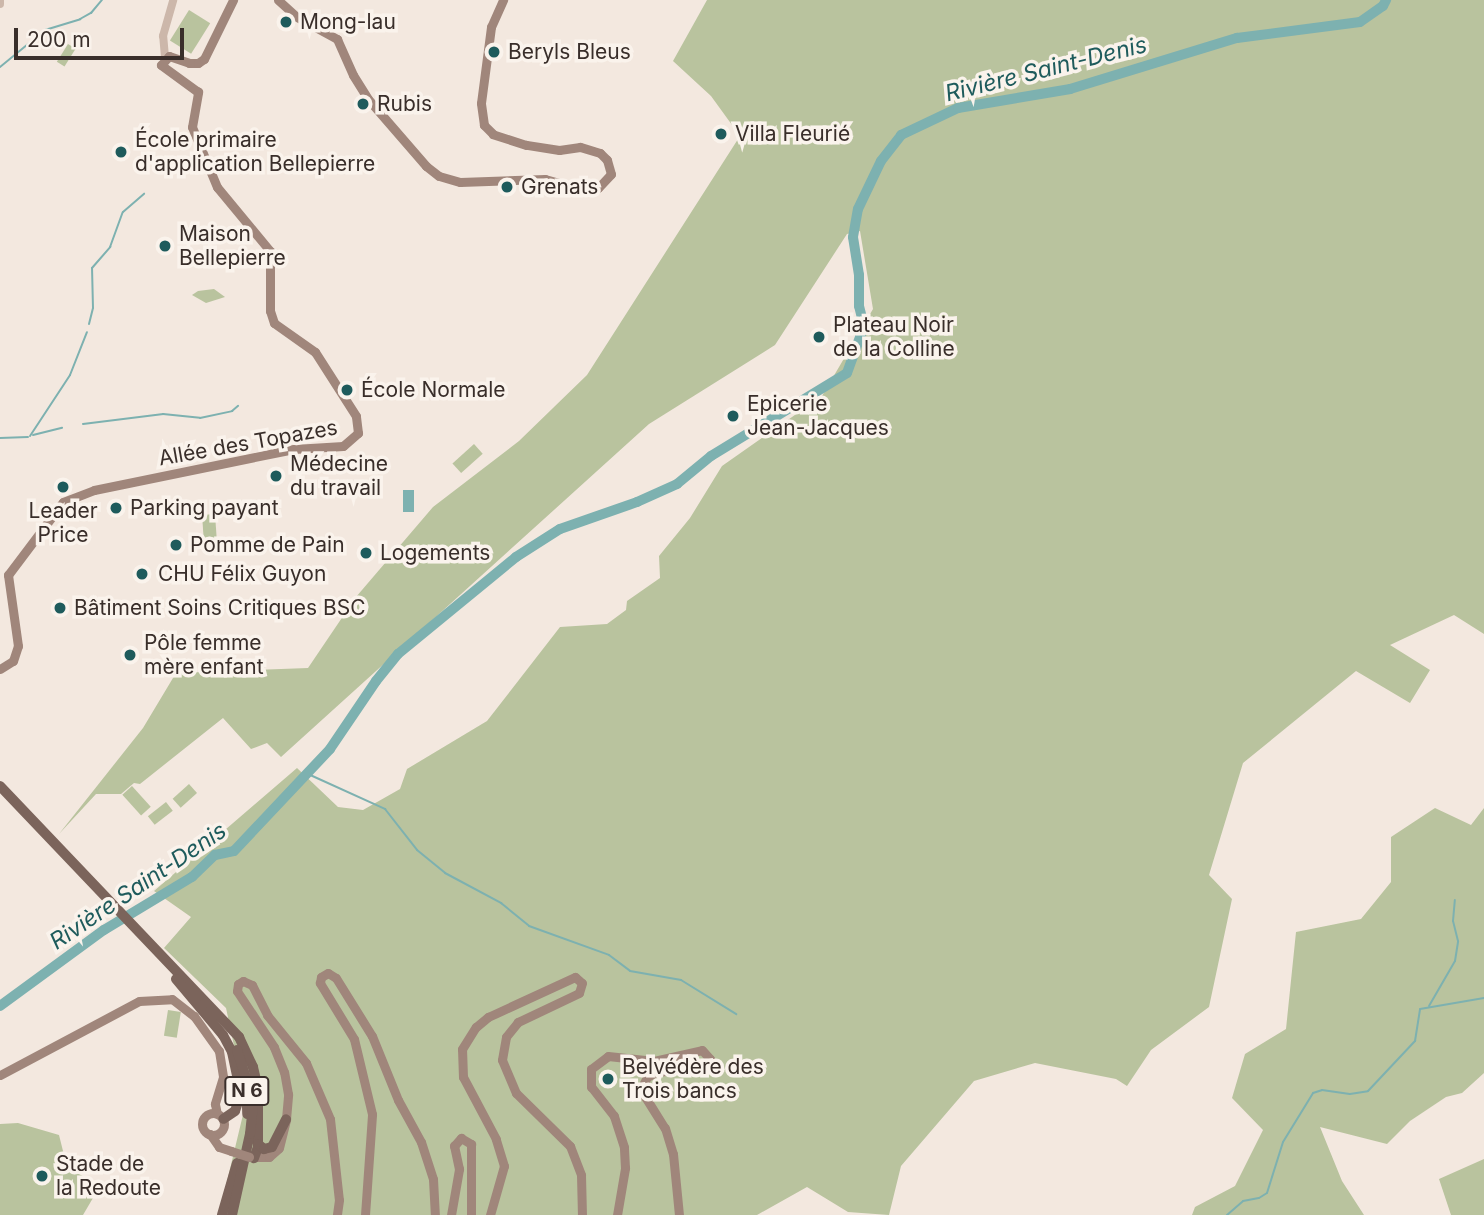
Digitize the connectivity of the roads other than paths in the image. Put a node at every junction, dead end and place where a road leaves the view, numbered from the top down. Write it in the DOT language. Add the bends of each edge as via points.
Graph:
graph roads {
  1 [pos="173,0"];
  2 [pos="233,0"];
  3 [pos="278,0"];
  4 [pos="503,0"];
  5 [pos="166,57"];
  6 [pos="13,662"];
  7 [pos="0,663"];
  8 [pos="0,669"];
  9 [pos="0,786"];
  10 [pos="0,796"];
  11 [pos="13,805"];
  12 [pos="185,984"];
  13 [pos="0,1075"];
  14 [pos="216,1116"];
  15 [pos="286,1119"];
  16 [pos="221,1131"];
  17 [pos="210,1134"];
  18 [pos="258,1144"];
  19 [pos="230,1150"];
  20 [pos="252,1157"];
  21 [pos="222,1215"];
  22 [pos="232,1215"];
  23 [pos="337,1215"];
  24 [pos="365,1215"];
  25 [pos="435,1215"];
  26 [pos="451,1215"];
  27 [pos="471,1215"];
  28 [pos="490,1215"];
  29 [pos="582,1215"];
  30 [pos="617,1215"];
  31 [pos="679,1215"];
  1 -- 5 [label="street" via="163,36"];
  2 -- 5 [label="main road" via="201,62"];
  3 -- 4 [label="main road" via="297,18 337,39 369,99 439,176 460,182 545,179 581,189 598,188 611,174 600,153 580,147 559,150 526,145 493,134 484,125 481,103 491,27"];
  5 -- 6 [label="main road, Allée des Topazes" via="162,67 198,92 192,127 216,187 270,250 274,323 315,352 356,416 358,433 343,446 294,449 94,490 63,502 8,575 18,646"];
  6 -- 7 [label="main road"];
  6 -- 8 [label="main road"];
  9 -- 11 [label="main road, N 6"];
  10 -- 11 [label="main road, N 6"];
  11 -- 12 [label="main road, N 6"];
  12 -- 14 [label="main road" via="232,1052 238,1102 235,1111"];
  12 -- 18 [label="main road" via="225,1020 248,1053 258,1088"];
  12 -- 21 [label="main road, N 6" via="227,1033 246,1079 244,1138"];
  12 -- 22 [label="main road, N 6" via="228,1029 251,1081 250,1134"];
  13 -- 14 [label="main road" via="139,1001 161,997 183,1005 219,1051 223,1077 211,1102"];
  14 -- 16 [label="main road"];
  14 -- 17 [label="main road" via="203,1126"];
  15 -- 18 [label="main road" via="272,1147 264,1149"];
  15 -- 20 [label="main road" via="274,1154"];
  15 -- 23 [label="main road" via="284,1072 274,1047 239,996 236,988 240,982 252,985 267,1015 306,1063 319,1091 334,1133"];
  16 -- 17 [label="main road"];
  16 -- 19 [label="main road"];
  17 -- 19 [label="main road" via="219,1147"];
  18 -- 20 [label="main road"];
  19 -- 20 [label="main road, bridge"];
  24 -- 25 [label="main road" via="372,1114 354,1039 321,988 320,979 328,973 336,978 372,1036 421,1142 433,1179"];
  26 -- 27 [label="main road" via="459,1169 454,1146 461,1138 471,1144"];
  28 -- 29 [label="main road" via="504,1166 496,1139 463,1077 462,1049 488,1017 575,977 582,983 579,993 518,1022 506,1037 502,1060 516,1093 570,1146 581,1175"];
  30 -- 31 [label="main road" via="624,1147 614,1116 591,1087 591,1069 608,1056 654,1061 702,1050 710,1059 703,1067 656,1072 643,1085 673,1154"];
}
